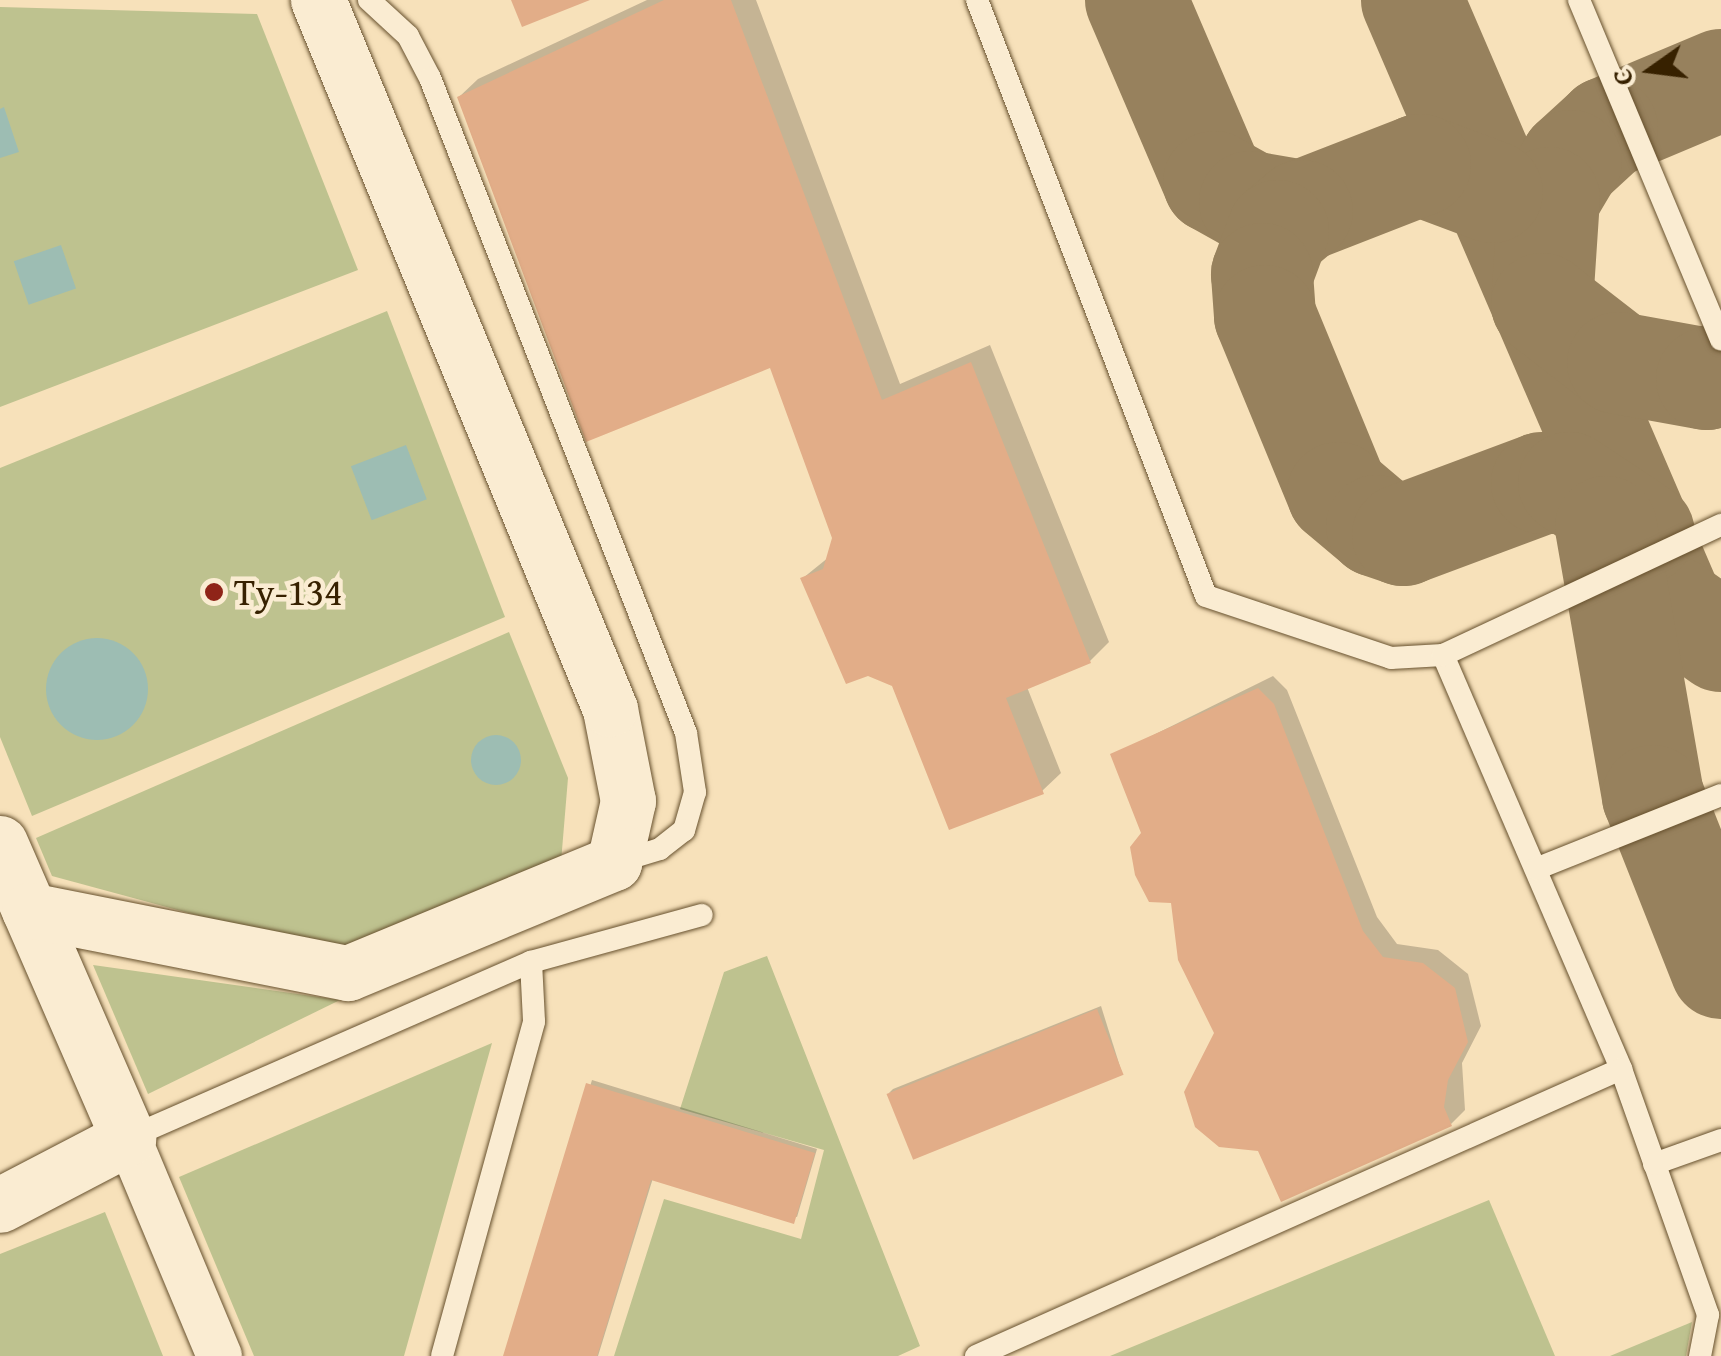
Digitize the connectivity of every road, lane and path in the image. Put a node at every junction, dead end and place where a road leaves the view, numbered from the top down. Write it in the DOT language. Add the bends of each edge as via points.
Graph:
graph roads {
  1 [pos="318,0"];
  2 [pos="369,0"];
  3 [pos="977,0"];
  4 [pos="1579,0"];
  5 [pos="1721,340"];
  6 [pos="1721,525"];
  7 [pos="1444,655"];
  8 [pos="1721,795"];
  9 [pos="0,843"];
  10 [pos="614,862"];
  11 [pos="1536,869"];
  12 [pos="28,910"];
  13 [pos="702,914"];
  14 [pos="531,962"];
  15 [pos="1621,1069"];
  16 [pos="128,1138"];
  17 [pos="1721,1140"];
  18 [pos="1654,1164"];
  19 [pos="0,1205"];
  20 [pos="219,1356"];
  21 [pos="442,1356"];
  22 [pos="976,1356"];
  23 [pos="1700,1356"];
  1 -- 10 [label="street" via="610,709 628,801"];
  2 -- 10 [label="lane" via="408,36 430,78 686,733 695,792 684,830 660,849"];
  3 -- 7 [label="lane" via="1206,596 1391,658"];
  4 -- 5 [label="lane"];
  6 -- 7 [label="lane"];
  7 -- 11 [label="lane"];
  8 -- 11 [label="lane"];
  9 -- 12 [label="street"];
  10 -- 12 [label="street" via="348,973"];
  11 -- 15 [label="lane"];
  12 -- 16 [label="street"];
  13 -- 14 [label="lane"];
  14 -- 16 [label="lane"];
  14 -- 21 [label="lane" via="534,1022"];
  15 -- 18 [label="lane"];
  15 -- 22 [label="lane"];
  16 -- 19 [label="street"];
  16 -- 20 [label="street"];
  17 -- 18 [label="lane"];
  18 -- 23 [label="lane" via="1708,1314"];
}
